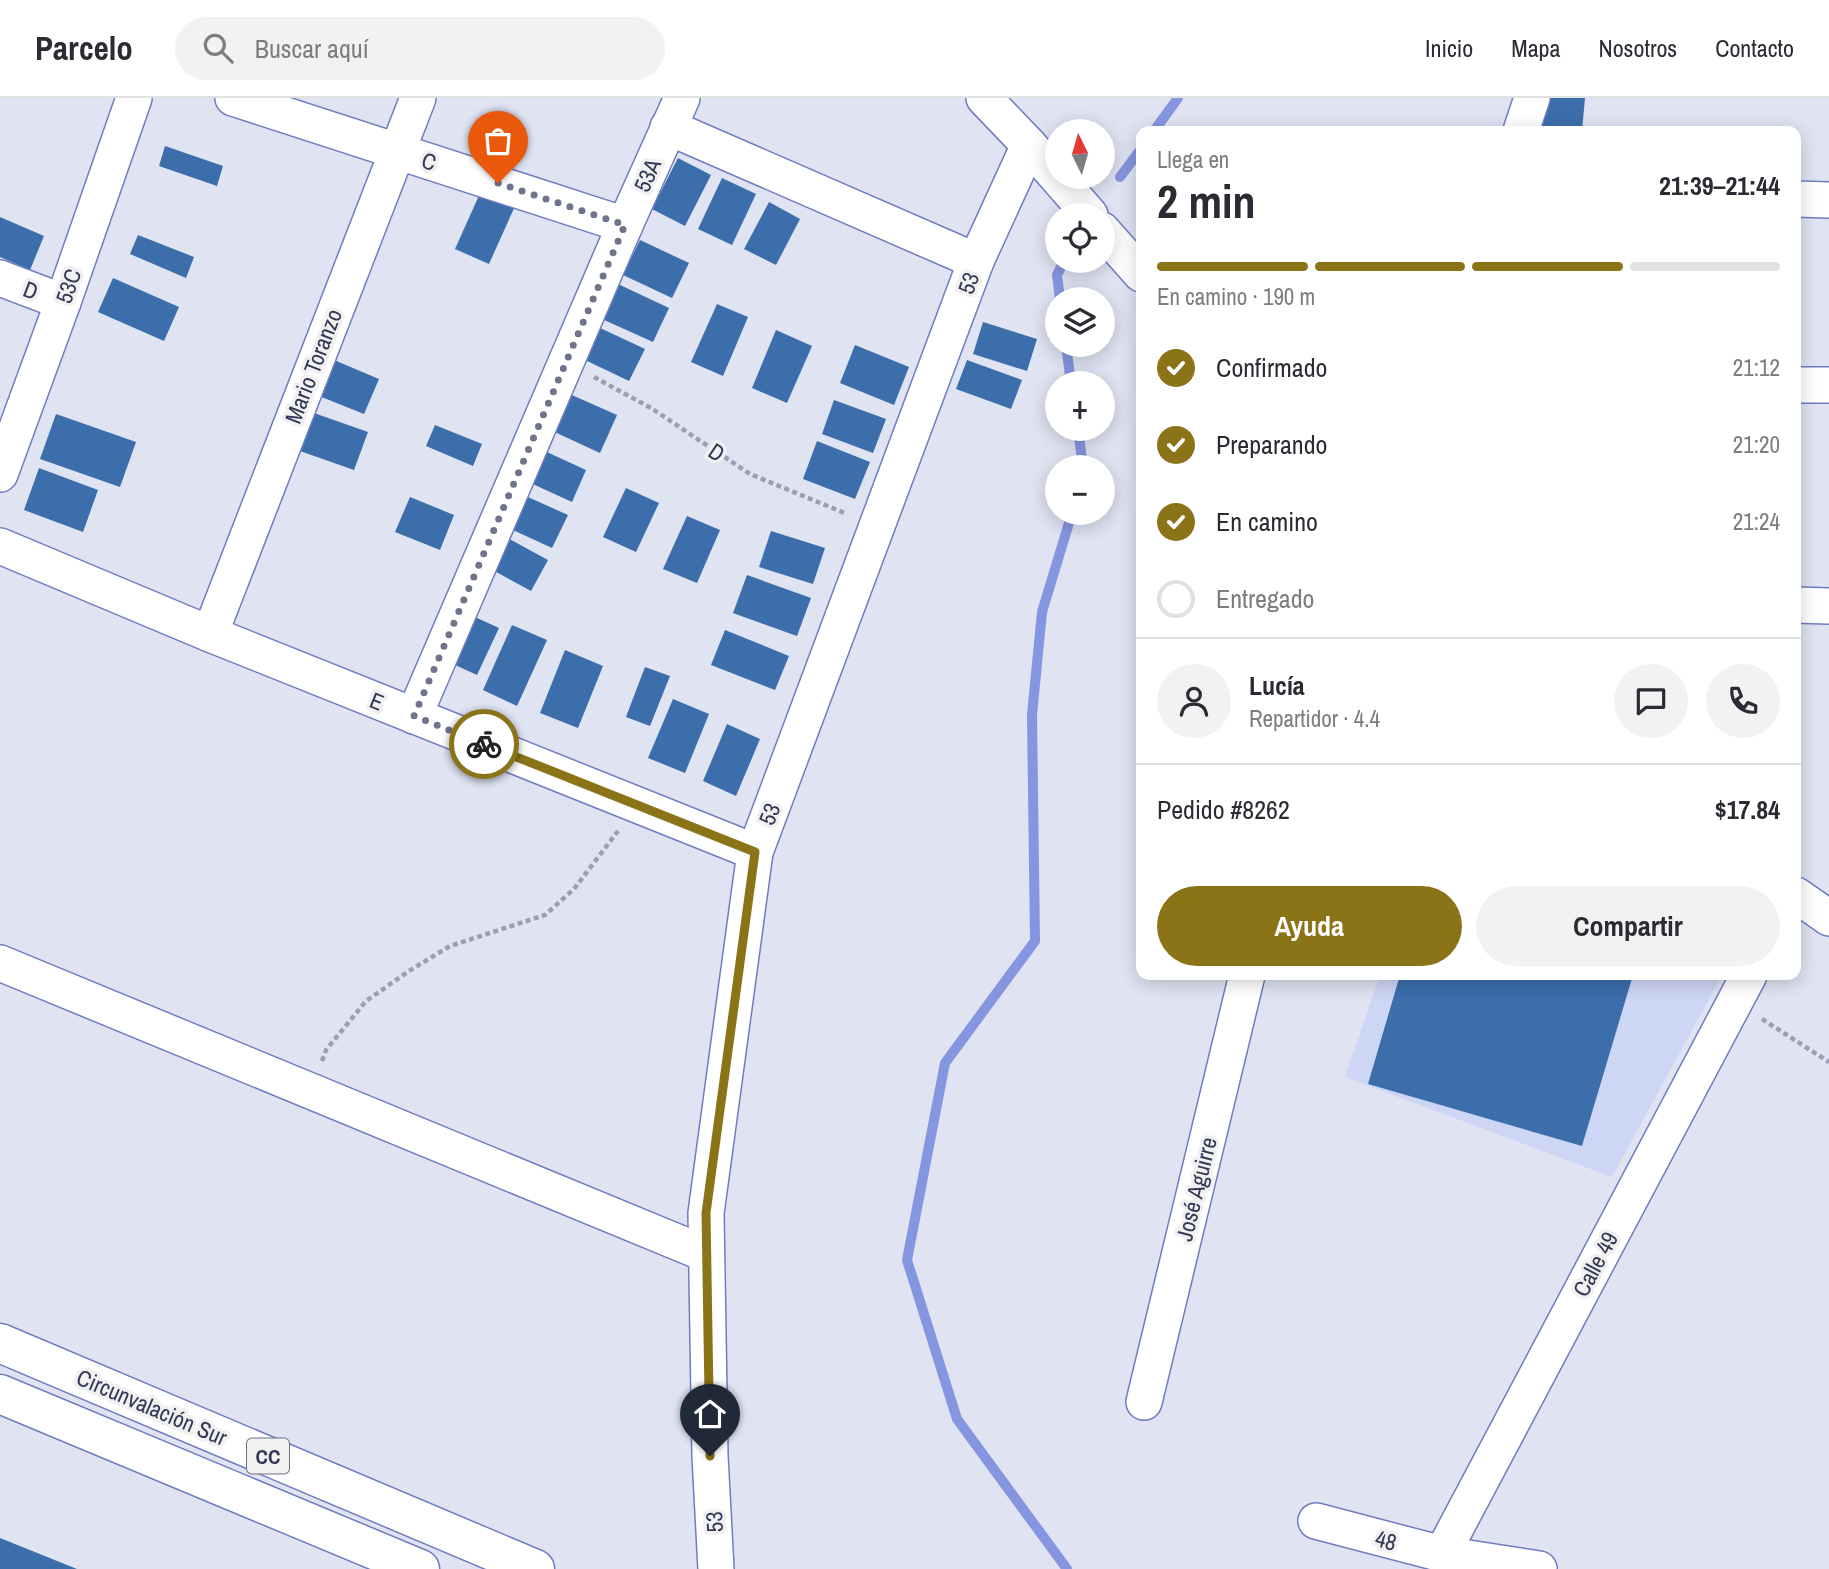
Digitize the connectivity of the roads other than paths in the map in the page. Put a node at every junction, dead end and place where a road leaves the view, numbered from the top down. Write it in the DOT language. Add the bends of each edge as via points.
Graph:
graph roads {
  1 [pos="134,98"];
  2 [pos="233,98"];
  3 [pos="418,98"];
  4 [pos="984,98"];
  5 [pos="1532,98"];
  6 [pos="675,113"];
  7 [pos="1523,126"];
  8 [pos="1029,145"];
  9 [pos="396,150"];
  10 [pos="1801,199"];
  11 [pos="1829,200"];
  12 [pos="1080,203"];
  13 [pos="625,225"];
  14 [pos="1115,245"];
  15 [pos="976,261"];
  16 [pos="1136,268"];
  17 [pos="0,278"];
  18 [pos="63,302"];
  19 [pos="1801,385"];
  20 [pos="1829,385"];
  21 [pos="0,474"];
  22 [pos="0,546"];
  23 [pos="1801,606"];
  24 [pos="1829,606"];
  25 [pos="209,634"];
  26 [pos="414,716"];
  27 [pos="755,852"];
  28 [pos="1801,898"];
  29 [pos="1829,918"];
  30 [pos="0,963"];
  31 [pos="1246,980"];
  32 [pos="1742,988"];
  33 [pos="706,1254"];
  34 [pos="0,1343"];
  35 [pos="0,1394"];
  36 [pos="1144,1402"];
  37 [pos="1316,1521"];
  38 [pos="1442,1554"];
  39 [pos="420,1569"];
  40 [pos="535,1569"];
  41 [pos="716,1569"];
  42 [pos="1539,1569"];
  1 -- 18 [label="street, 53C"];
  2 -- 9 [label="street, C"];
  3 -- 9 [label="street, Mario Toranzo"];
  4 -- 8 [label="street"];
  5 -- 7 [label="street"];
  6 -- 13 [label="street, 53A"];
  6 -- 15 [label="street"];
  8 -- 12 [label="street"];
  8 -- 15 [label="street, 53"];
  9 -- 13 [label="street, C"];
  9 -- 25 [label="street, Mario Toranzo"];
  10 -- 11 [label="street"];
  13 -- 26 [label="street, 53A"];
  14 -- 16 [label="street"];
  15 -- 27 [label="street, 53"];
  17 -- 18 [label="street, D"];
  18 -- 21 [label="street, 53C"];
  19 -- 20 [label="street"];
  22 -- 25 [label="street, E"];
  23 -- 24 [label="street"];
  25 -- 26 [label="street, E"];
  26 -- 27 [label="street, E"];
  27 -- 33 [label="street, 53" via="706,1213"];
  28 -- 29 [label="street"];
  30 -- 33 [label="street"];
  31 -- 36 [label="street, José Aguirre"];
  32 -- 38 [label="street, Calle 49"];
  33 -- 41 [label="street, 53"];
  34 -- 40 [label="highway, Circunvalación Sur / CC"];
  35 -- 39 [label="highway, Circunvalación Sur / CC"];
  37 -- 38 [label="street, 48"];
  38 -- 42 [label="street, 48"];
}
